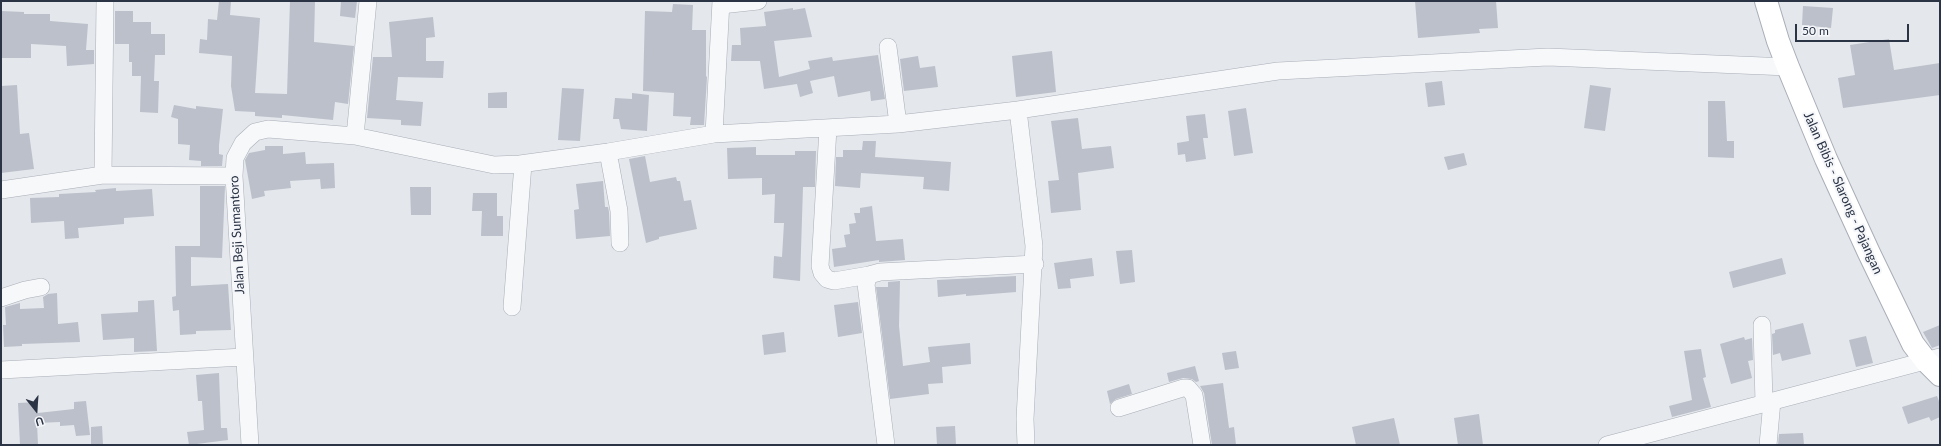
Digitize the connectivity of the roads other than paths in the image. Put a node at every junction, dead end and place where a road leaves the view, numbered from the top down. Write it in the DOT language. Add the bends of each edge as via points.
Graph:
graph roads {
  1 [pos="106,1"];
  2 [pos="368,1"];
  3 [pos="758,1"];
  4 [pos="1766,1"];
  5 [pos="721,3"];
  6 [pos="888,47"];
  7 [pos="1788,67"];
  8 [pos="1018,110"];
  9 [pos="898,124"];
  10 [pos="828,128"];
  11 [pos="714,134"];
  12 [pos="355,136"];
  13 [pos="608,152"];
  14 [pos="523,164"];
  15 [pos="103,175"];
  16 [pos="234,176"];
  17 [pos="1,190"];
  18 [pos="620,243"];
  19 [pos="1034,264"];
  20 [pos="869,275"];
  21 [pos="42,287"];
  22 [pos="1,298"];
  23 [pos="512,307"];
  24 [pos="1762,325"];
  25 [pos="244,357"];
  26 [pos="1935,365"];
  27 [pos="1,370"];
  28 [pos="1768,403"];
  29 [pos="1119,408"];
  30 [pos="250,445"];
  31 [pos="886,445"];
  32 [pos="1026,445"];
  33 [pos="1202,445"];
  34 [pos="1607,445"];
  35 [pos="1768,445"];
  1 -- 15 [label="street"];
  2 -- 12 [label="street"];
  3 -- 5 [label="street"];
  4 -- 7 [label="main road, Jalan Bibis - Slarong - Pajangan"];
  5 -- 11 [label="street"];
  6 -- 9 [label="street"];
  7 -- 8 [label="street, Jalan Beji Sumantoro" via="1548,57 1278,71"];
  7 -- 26 [label="main road, Jalan Bibis - Slarong - Pajangan" via="1826,159 1913,344"];
  8 -- 9 [label="street, Jalan Beji Sumantoro"];
  8 -- 19 [label="street"];
  9 -- 10 [label="street, Jalan Beji Sumantoro"];
  10 -- 11 [label="street, Jalan Beji Sumantoro"];
  10 -- 20 [label="street" via="820,266 827,279 834,281"];
  11 -- 13 [label="street, Jalan Beji Sumantoro"];
  12 -- 14 [label="street, Jalan Beji Sumantoro" via="494,165"];
  12 -- 16 [label="street, Jalan Beji Sumantoro" via="268,129 255,132 243,143 235,158"];
  13 -- 14 [label="street, Jalan Beji Sumantoro"];
  13 -- 18 [label="street" via="619,211"];
  14 -- 23 [label="street"];
  15 -- 16 [label="street"];
  15 -- 17 [label="street"];
  16 -- 25 [label="street, Jalan Beji Sumantoro"];
  19 -- 20 [label="street" via="880,272"];
  19 -- 32 [label="street" via="1025,419"];
  20 -- 31 [label="street" via="866,284"];
  21 -- 22 [label="street"];
  24 -- 28 [label="street"];
  25 -- 27 [label="street"];
  25 -- 30 [label="street, Jalan Beji Sumantoro"];
  26 -- 28 [label="street"];
  28 -- 34 [label="street"];
  28 -- 35 [label="street"];
  29 -- 33 [label="street" via="1188,388 1194,395"];
}
